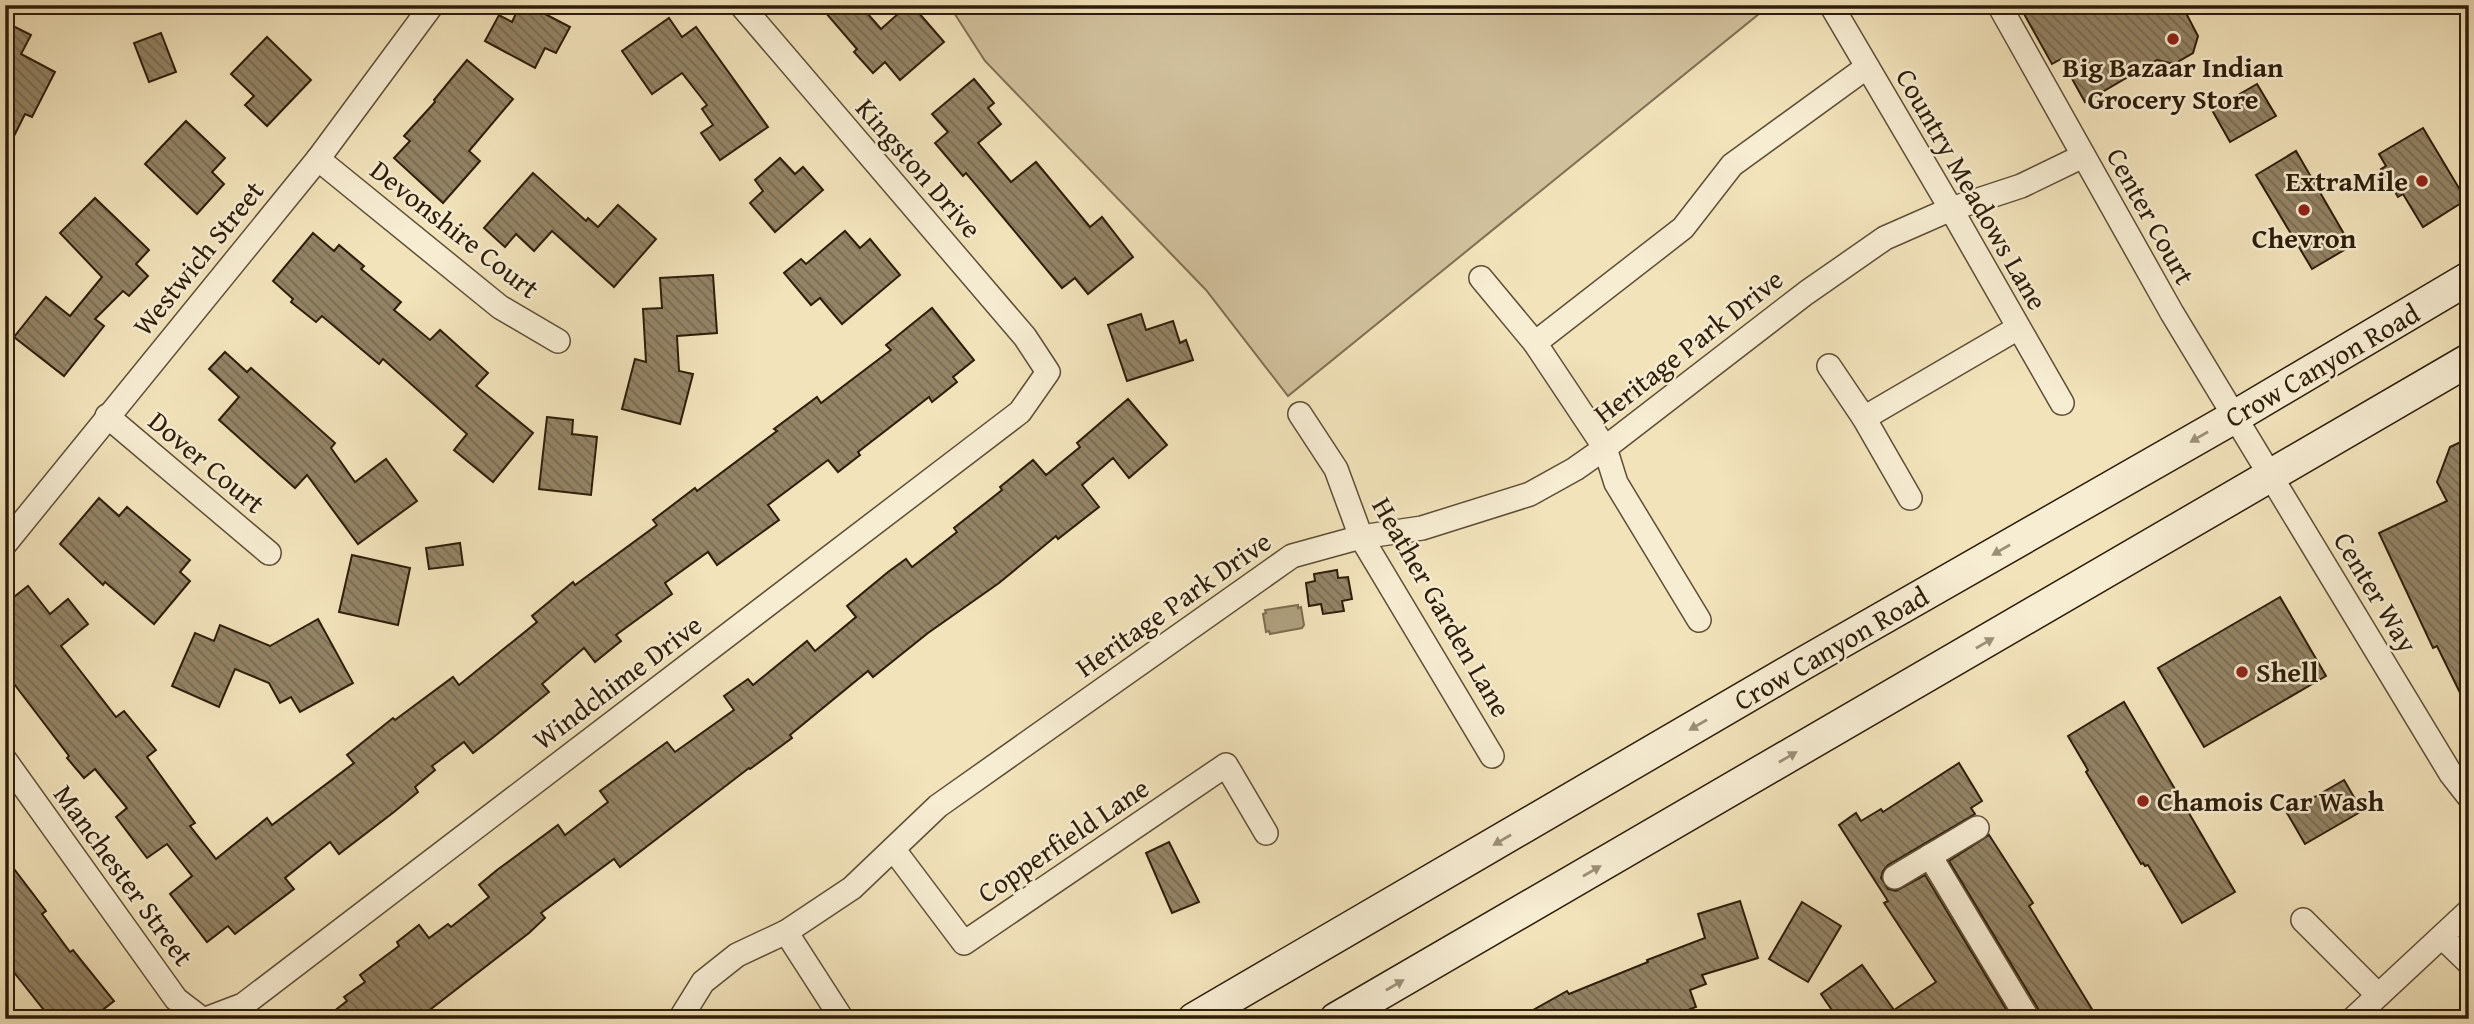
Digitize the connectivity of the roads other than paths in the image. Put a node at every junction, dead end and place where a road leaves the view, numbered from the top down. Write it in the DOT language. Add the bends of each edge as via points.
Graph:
graph roads {
  1 [pos="432,5"];
  2 [pos="741,5"];
  3 [pos="1830,5"];
  4 [pos="1999,5"];
  5 [pos="1867,67"];
  6 [pos="2083,156"];
  7 [pos="318,159"];
  8 [pos="1951,209"];
  9 [pos="1480,278"];
  10 [pos="2469,278"];
  11 [pos="2018,328"];
  12 [pos="558,341"];
  13 [pos="1535,343"];
  14 [pos="2469,360"];
  15 [pos="1829,366"];
  16 [pos="1048,372"];
  17 [pos="2062,403"];
  18 [pos="1300,414"];
  19 [pos="107,416"];
  20 [pos="2236,416"];
  21 [pos="1864,418"];
  22 [pos="1605,448"];
  23 [pos="2272,476"];
  24 [pos="1910,498"];
  25 [pos="1361,537"];
  26 [pos="5,544"];
  27 [pos="269,553"];
  28 [pos="1699,620"];
  29 [pos="1492,757"];
  30 [pos="5,760"];
  31 [pos="2469,797"];
  32 [pos="1978,828"];
  33 [pos="1266,833"];
  34 [pos="894,850"];
  35 [pos="1930,856"];
  36 [pos="1895,877"];
  37 [pos="2469,911"];
  38 [pos="2304,919"];
  39 [pos="786,932"];
  40 [pos="2442,937"];
  41 [pos="2469,963"];
  42 [pos="2378,995"];
  43 [pos="204,1019"];
  44 [pos="680,1019"];
  45 [pos="842,1019"];
  46 [pos="1194,1019"];
  47 [pos="1336,1019"];
  48 [pos="2028,1019"];
  49 [pos="2353,1019"];
  1 -- 7 [label="street, Westwich Street"];
  2 -- 16 [label="street, Kingston Drive" via="1025,337"];
  3 -- 5 [label="street, Country Meadows Lane"];
  4 -- 6 [label="street, Center Court"];
  5 -- 8 [label="street, Country Meadows Lane"];
  5 -- 13 [label="street" via="1732,165 1683,228"];
  6 -- 8 [label="street, Heritage Park Drive" via="2021,186"];
  6 -- 20 [label="street, Center Court"];
  7 -- 12 [label="street, Devonshire Court" via="500,307"];
  7 -- 19 [label="street, Westwich Street"];
  8 -- 11 [label="street, Country Meadows Lane"];
  8 -- 22 [label="street, Heritage Park Drive" via="1885,238"];
  9 -- 13 [label="street"];
  10 -- 20 [label="main road, Crow Canyon Road"];
  11 -- 17 [label="street, Country Meadows Lane"];
  11 -- 21 [label="street"];
  13 -- 22 [label="street"];
  14 -- 23 [label="main road"];
  15 -- 21 [label="street"];
  16 -- 43 [label="street, Windchime Drive" via="1020,412 243,1005"];
  18 -- 25 [label="street, Heather Garden Lane" via="1336,469"];
  19 -- 26 [label="street, Westwich Street"];
  19 -- 27 [label="street, Dover Court"];
  20 -- 23 [label="street, Center Way"];
  20 -- 46 [label="main road, Crow Canyon Road, one-way"];
  21 -- 24 [label="street"];
  22 -- 25 [label="street, Heritage Park Drive" via="1530,494 1422,528"];
  22 -- 28 [label="street" via="1616,483"];
  23 -- 31 [label="street, Center Way"];
  47 -- 23 [label="main road, one-way"];
  25 -- 29 [label="street, Heather Garden Lane"];
  25 -- 34 [label="street, Heritage Park Drive" via="1292,556 938,806"];
  30 -- 43 [label="street, Manchester Street" via="176,999"];
  32 -- 35 [label="street"];
  33 -- 34 [label="street, Copperfield Lane" via="1226,765 964,943"];
  34 -- 39 [label="street, Heritage Park Drive" via="852,888"];
  35 -- 36 [label="street"];
  35 -- 48 [label="street"];
  37 -- 40 [label="street"];
  38 -- 42 [label="street"];
  39 -- 44 [label="street, Heritage Park Drive" via="737,955 703,982"];
  39 -- 45 [label="street"];
  40 -- 41 [label="street"];
  40 -- 42 [label="street"];
  42 -- 49 [label="street"];
}
